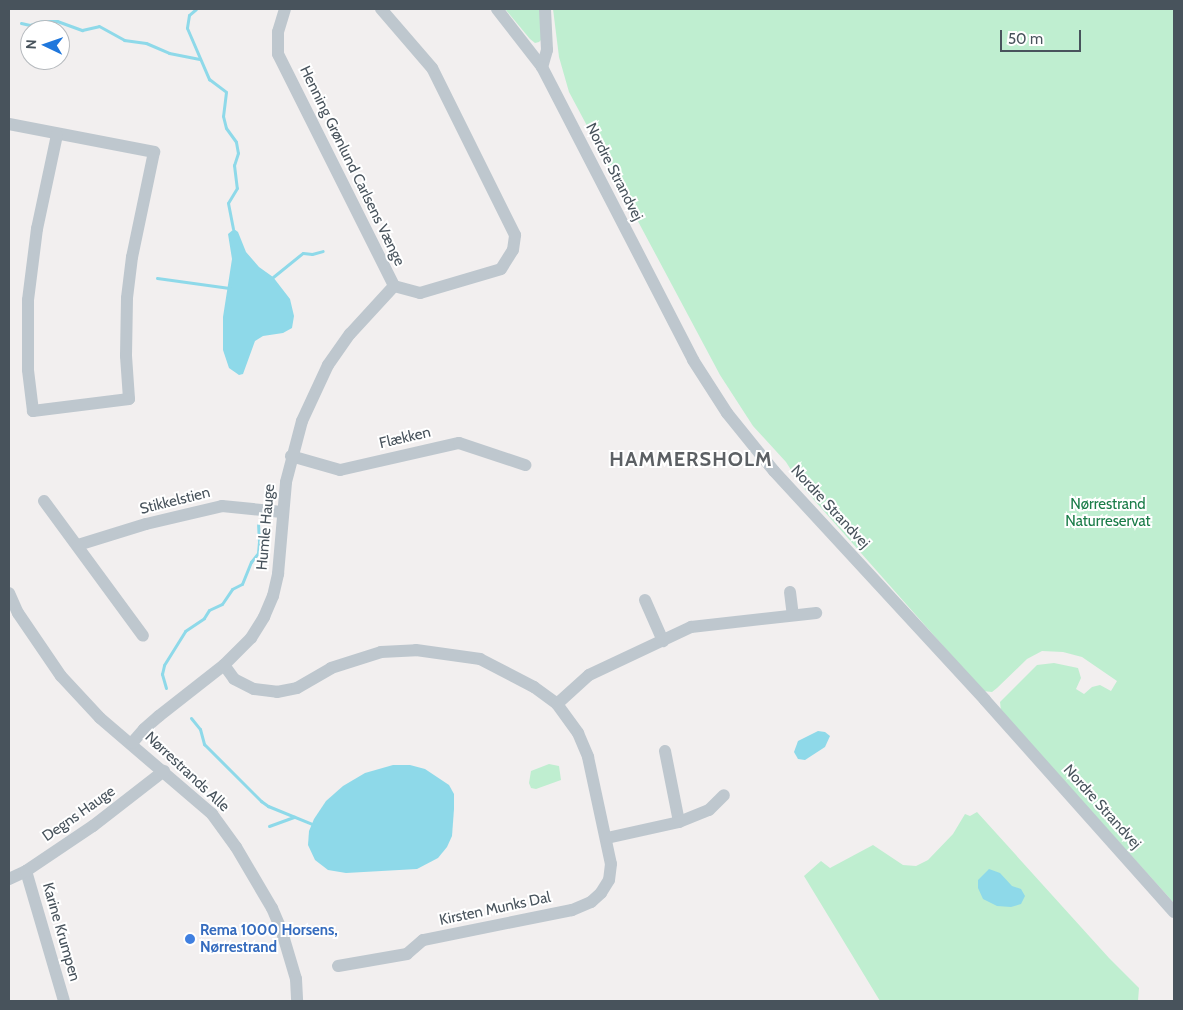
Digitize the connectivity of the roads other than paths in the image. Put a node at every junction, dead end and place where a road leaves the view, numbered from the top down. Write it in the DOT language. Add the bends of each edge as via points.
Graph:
graph roads {
  1 [pos="285,9"];
  2 [pos="381,9"];
  3 [pos="497,9"];
  4 [pos="546,9"];
  5 [pos="542,67"];
  6 [pos="9,124"];
  7 [pos="57,135"];
  8 [pos="394,286"];
  9 [pos="291,456"];
  10 [pos="525,465"];
  11 [pos="44,502"];
  12 [pos="282,512"];
  13 [pos="78,545"];
  14 [pos="790,592"];
  15 [pos="9,593"];
  16 [pos="644,600"];
  17 [pos="816,613"];
  18 [pos="793,615"];
  19 [pos="143,636"];
  20 [pos="663,640"];
  21 [pos="224,665"];
  22 [pos="557,704"];
  23 [pos="132,744"];
  24 [pos="665,751"];
  25 [pos="164,771"];
  26 [pos="724,795"];
  27 [pos="679,822"];
  28 [pos="607,838"];
  29 [pos="26,871"];
  30 [pos="9,879"];
  31 [pos="1174,912"];
  32 [pos="338,966"];
  33 [pos="64,1001"];
  34 [pos="297,1001"];
  1 -- 8 [label="street, Henning Grønlund Carlsens Vænge" via="278,32 278,54"];
  2 -- 8 [label="street, Henning Grønlund Carlsens Vænge" via="432,68 515,234 513,250 501,269 420,293"];
  3 -- 5 [label="street, Nordre Strandvej"];
  4 -- 5 [label="street" via="548,50"];
  5 -- 31 [label="street, Nordre Strandvej" via="693,360 727,413 774,471"];
  6 -- 7 [label="street"];
  7 -- 7 [label="street" via="154,152 132,257 127,298 129,399 33,411 28,370 28,300 37,229"];
  8 -- 9 [label="street, Humle Hauge" via="350,334 328,365 310,399"];
  9 -- 10 [label="street, Flækken" via="340,470 459,443"];
  9 -- 12 [label="street, Humle Hauge"];
  11 -- 13 [label="street"];
  12 -- 13 [label="street, Stikkelstien" via="222,506"];
  12 -- 21 [label="street, Humle Hauge" via="274,596 250,638"];
  13 -- 19 [label="street"];
  14 -- 18 [label="street"];
  15 -- 23 [label="street, Nørrestrands Alle" via="18,613 61,676 100,718"];
  16 -- 20 [label="street"];
  17 -- 18 [label="street"];
  18 -- 20 [label="street" via="691,627"];
  20 -- 22 [label="street" via="589,675"];
  21 -- 22 [label="street, Kirsten Munks Dal" via="234,679 254,689 277,692 297,688 331,668 381,652 416,650 450,653 480,659 534,687"];
  21 -- 23 [label="street, Humle Hauge" via="160,716"];
  22 -- 28 [label="street, Kirsten Munks Dal" via="578,733 588,757"];
  23 -- 25 [label="street, Nørrestrands Alle"];
  24 -- 27 [label="street"];
  25 -- 29 [label="street, Degns Hauge" via="93,826"];
  25 -- 34 [label="street, Nørrestrands Alle" via="212,814 272,908 296,979"];
  26 -- 27 [label="street" via="709,810"];
  27 -- 28 [label="street"];
  28 -- 32 [label="street, Kirsten Munks Dal" via="611,864 609,880 591,902 572,910 424,940 406,954"];
  29 -- 30 [label="street, Degns Hauge"];
  29 -- 33 [label="street, Karine Krumpen"];
}
